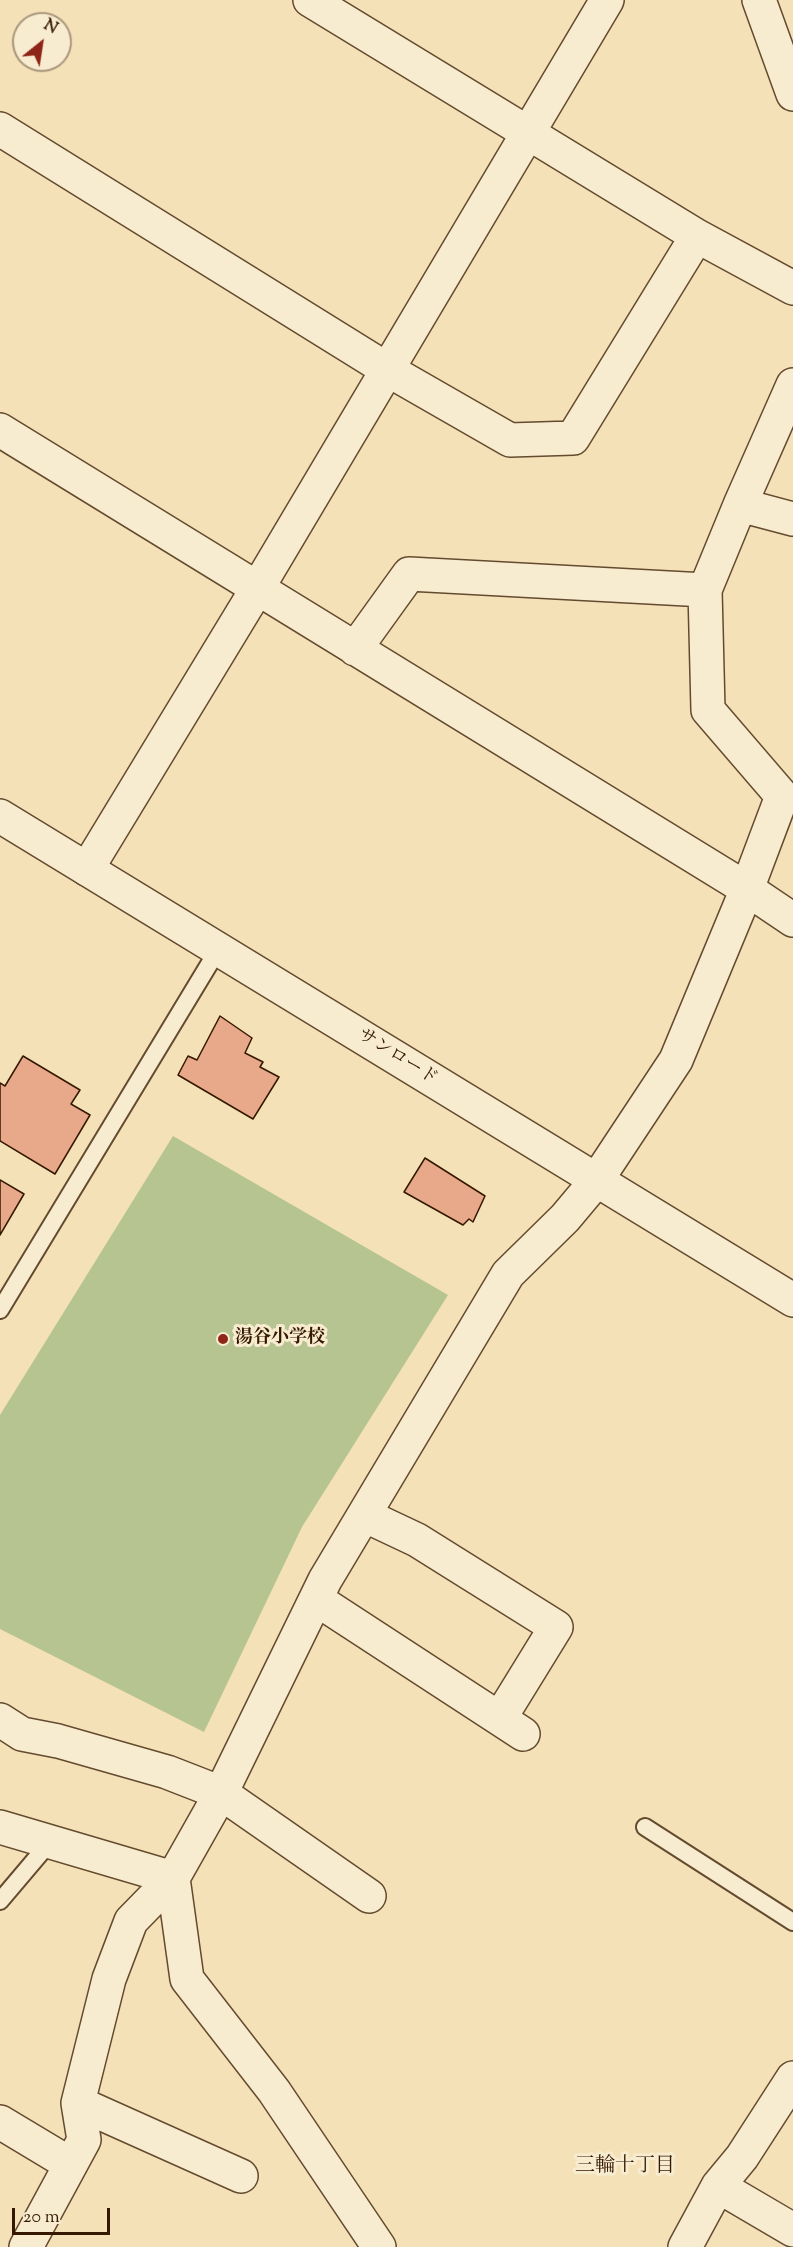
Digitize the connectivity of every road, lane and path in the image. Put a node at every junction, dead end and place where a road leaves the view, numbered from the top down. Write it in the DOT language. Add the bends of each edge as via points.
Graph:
graph roads {
  1 [pos="607,0"];
  2 [pos="759,0"];
  3 [pos="312,1"];
  4 [pos="783,32"];
  5 [pos="793,94"];
  6 [pos="0,129"];
  7 [pos="528,132"];
  8 [pos="698,236"];
  9 [pos="793,288"];
  10 [pos="388,370"];
  11 [pos="793,385"];
  12 [pos="0,430"];
  13 [pos="740,505"];
  14 [pos="793,519"];
  15 [pos="257,589"];
  16 [pos="705,590"];
  17 [pos="355,649"];
  18 [pos="788,791"];
  19 [pos="0,816"];
  20 [pos="87,869"];
  21 [pos="747,889"];
  22 [pos="793,920"];
  23 [pos="219,948"];
  24 [pos="596,1181"];
  25 [pos="793,1300"];
  26 [pos="0,1310"];
  27 [pos="364,1515"];
  28 [pos="316,1599"];
  29 [pos="0,1720"];
  30 [pos="221,1793"];
  31 [pos="0,1827"];
  32 [pos="645,1827"];
  33 [pos="50,1842"];
  34 [pos="173,1878"];
  35 [pos="369,1896"];
  36 [pos="0,1901"];
  37 [pos="793,1922"];
  38 [pos="793,2078"];
  39 [pos="78,2103"];
  40 [pos="0,2122"];
  41 [pos="70,2164"];
  42 [pos="241,2176"];
  43 [pos="718,2186"];
  44 [pos="793,2230"];
  45 [pos="26,2247"];
  46 [pos="379,2247"];
  47 [pos="686,2247"];
  1 -- 7 [label="street"];
  2 -- 4 [label="street"];
  3 -- 7 [label="street"];
  4 -- 5 [label="street"];
  6 -- 10 [label="street"];
  7 -- 8 [label="street"];
  7 -- 10 [label="street"];
  8 -- 9 [label="street"];
  8 -- 10 [label="street" via="573,438 510,440"];
  10 -- 15 [label="street"];
  11 -- 13 [label="street"];
  12 -- 15 [label="street"];
  13 -- 14 [label="street"];
  13 -- 16 [label="street"];
  15 -- 17 [label="street"];
  15 -- 20 [label="street"];
  16 -- 17 [label="street" via="410,574"];
  16 -- 18 [label="street" via="708,710"];
  17 -- 21 [label="street"];
  18 -- 21 [label="street"];
  19 -- 20 [label="street, サンロード"];
  20 -- 23 [label="street, サンロード"];
  21 -- 22 [label="street"];
  21 -- 24 [label="street" via="676,1060"];
  23 -- 24 [label="street, サンロード"];
  23 -- 26 [label="lane"];
  24 -- 25 [label="street, サンロード"];
  24 -- 27 [label="street" via="508,1274"];
  27 -- 28 [label="street"];
  27 -- 28 [label="street" via="417,1540 556,1627 512,1726"];
  28 -- 30 [label="street"];
  29 -- 30 [label="street" via="22,1734 167,1772"];
  30 -- 34 [label="street"];
  30 -- 35 [label="street"];
  31 -- 33 [label="street"];
  32 -- 37 [label="lane"];
  33 -- 34 [label="street"];
  33 -- 36 [label="lane"];
  34 -- 39 [label="street" via="131,1921 109,1979"];
  34 -- 46 [label="street" via="187,1979 274,2091"];
  38 -- 43 [label="street" via="742,2157"];
  39 -- 41 [label="street" via="84,2140"];
  39 -- 42 [label="street"];
  40 -- 41 [label="street"];
  41 -- 45 [label="street"];
  43 -- 44 [label="street"];
  43 -- 47 [label="street"];
}
